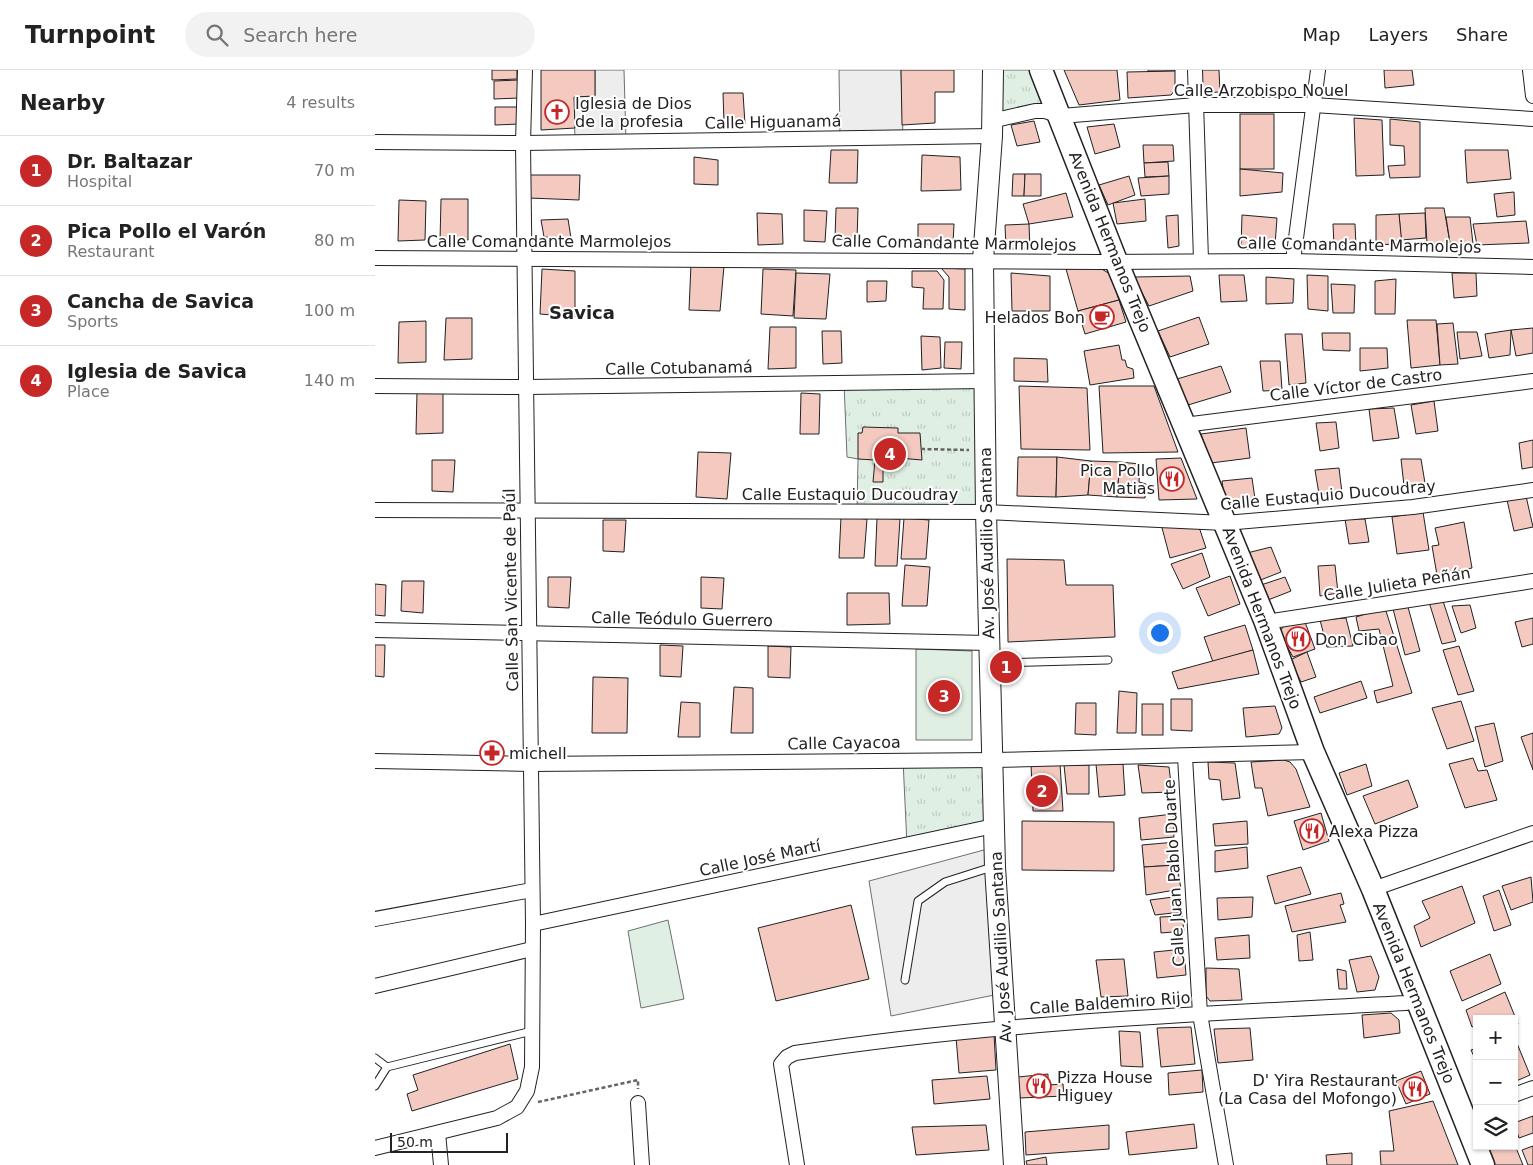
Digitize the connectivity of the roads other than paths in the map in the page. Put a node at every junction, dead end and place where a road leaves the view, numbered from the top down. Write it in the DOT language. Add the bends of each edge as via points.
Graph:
graph roads {
  1 [pos="525,70"];
  2 [pos="993,70"];
  3 [pos="1041,70"];
  4 [pos="1195,70"];
  5 [pos="1318,70"];
  6 [pos="1530,70"];
  7 [pos="1533,96"];
  8 [pos="1197,105"];
  9 [pos="1313,105"];
  10 [pos="1061,116"];
  11 [pos="1533,120"];
  12 [pos="991,129"];
  13 [pos="375,142"];
  14 [pos="523,143"];
  15 [pos="375,258"];
  16 [pos="525,258"];
  17 [pos="983,260"];
  18 [pos="1201,260"];
  19 [pos="1293,261"];
  20 [pos="1117,262"];
  21 [pos="1533,267"];
  22 [pos="984,381"];
  23 [pos="1533,381"];
  24 [pos="375,386"];
  25 [pos="526,387"];
  26 [pos="1184,425"];
  27 [pos="1533,490"];
  28 [pos="375,510"];
  29 [pos="528,510"];
  30 [pos="986,512"];
  31 [pos="1225,523"];
  32 [pos="1533,581"];
  33 [pos="1266,622"];
  34 [pos="375,630"];
  35 [pos="529,633"];
  36 [pos="989,643"];
  37 [pos="1108,660"];
  38 [pos="989,664"];
  39 [pos="1313,752"];
  40 [pos="1185,757"];
  41 [pos="994,760"];
  42 [pos="375,761"];
  43 [pos="531,764"];
  44 [pos="994,826"];
  45 [pos="1533,833"];
  46 [pos="995,867"];
  47 [pos="1373,889"];
  48 [pos="532,890"];
  49 [pos="375,920"];
  50 [pos="533,924"];
  51 [pos="532,949"];
  52 [pos="905,980"];
  53 [pos="375,986"];
  54 [pos="1416,1000"];
  55 [pos="1200,1014"];
  56 [pos="1006,1028"];
  57 [pos="532,1031"];
  58 [pos="375,1058"];
  59 [pos="387,1067"];
  60 [pos="375,1086"];
  61 [pos="1533,1088"];
  62 [pos="1518,1094"];
  63 [pos="638,1103"];
  64 [pos="1470,1113"];
  65 [pos="438,1133"];
  66 [pos="375,1148"];
  67 [pos="441,1165"];
  68 [pos="642,1165"];
  69 [pos="797,1165"];
  70 [pos="1014,1165"];
  71 [pos="1226,1165"];
  72 [pos="1483,1165"];
  1 -- 14 [label="street, Calle San Vicente de Paúl"];
  2 -- 12 [label="main road, Av. José Audilio Santana"];
  3 -- 10 [label="main road, Avenida Hermanos Trejo"];
  4 -- 8 [label="street"];
  5 -- 9 [label="street"];
  6 -- 7 [label="street"];
  8 -- 9 [label="street, Calle Arzobispo Nouel"];
  8 -- 10 [label="street, Calle Arzobispo Nouel"];
  8 -- 18 [label="street"];
  9 -- 11 [label="street, Calle Arzobispo Nouel"];
  9 -- 19 [label="street"];
  10 -- 12 [label="street, Calle Arzobispo Nouel" via="1035,111"];
  10 -- 20 [label="main road, Avenida Hermanos Trejo"];
  12 -- 14 [label="street, Calle Higuanamá"];
  12 -- 17 [label="main road, Av. José Audilio Santana"];
  13 -- 14 [label="street, Calle Higuanamá"];
  14 -- 16 [label="street, Calle San Vicente de Paúl"];
  15 -- 16 [label="street, Calle Comandante Marmolejos"];
  16 -- 17 [label="street, Calle Comandante Marmolejos"];
  16 -- 25 [label="street, Calle San Vicente de Paúl"];
  17 -- 20 [label="street, Calle Comandante Marmolejos"];
  17 -- 22 [label="main road, Av. José Audilio Santana"];
  18 -- 19 [label="street, Calle Comandante Marmolejos"];
  18 -- 20 [label="street, Calle Comandante Marmolejos"];
  19 -- 21 [label="street, Calle Comandante Marmolejos"];
  20 -- 26 [label="main road, Avenida Hermanos Trejo"];
  22 -- 25 [label="street, Calle Cotubanamá"];
  22 -- 30 [label="main road, Av. José Audilio Santana"];
  23 -- 26 [label="street, Calle Víctor de Castro"];
  24 -- 25 [label="street, Calle Cotubanamá"];
  25 -- 29 [label="street, Calle San Vicente de Paúl"];
  26 -- 31 [label="main road, Avenida Hermanos Trejo"];
  27 -- 31 [label="street, Calle Eustaquio Ducoudray" via="1413,507"];
  28 -- 29 [label="street, Calle Eustaquio Ducoudray"];
  29 -- 30 [label="street, Calle Eustaquio Ducoudray"];
  29 -- 35 [label="street, Calle San Vicente de Paúl"];
  30 -- 31 [label="street, Calle Eustaquio Ducoudray"];
  30 -- 36 [label="main road, Av. José Audilio Santana"];
  31 -- 33 [label="main road, Avenida Hermanos Trejo"];
  32 -- 33 [label="street, Calle Julieta Peñán"];
  33 -- 39 [label="main road, Avenida Hermanos Trejo"];
  34 -- 35 [label="street, Calle Teódulo Guerrero"];
  35 -- 36 [label="street, Calle Teódulo Guerrero"];
  35 -- 43 [label="street, Calle San Vicente de Paúl"];
  36 -- 38 [label="main road, Av. José Audilio Santana"];
  37 -- 38 [label="lane"];
  38 -- 41 [label="main road, Av. José Audilio Santana"];
  39 -- 40 [label="street, Calle Cayacoa"];
  39 -- 47 [label="main road, Avenida Hermanos Trejo"];
  40 -- 41 [label="street, Calle Cayacoa"];
  40 -- 55 [label="street, Calle Juan Pablo Duarte"];
  41 -- 43 [label="street, Calle Cayacoa"];
  41 -- 44 [label="main road, Av. José Audilio Santana"];
  42 -- 43 [label="street, Calle Cayacoa"];
  43 -- 48 [label="street, Calle San Vicente de Paúl"];
  44 -- 46 [label="main road, Av. José Audilio Santana"];
  44 -- 50 [label="street, Calle José Martí"];
  45 -- 47 [label="street"];
  46 -- 52 [label="lane" via="945,882 919,901"];
  46 -- 56 [label="main road, Av. José Audilio Santana"];
  47 -- 54 [label="main road, Avenida Hermanos Trejo"];
  48 -- 49 [label="street"];
  48 -- 50 [label="street, Calle San Vicente de Paúl"];
  50 -- 51 [label="street, Calle San Vicente de Paúl"];
  51 -- 53 [label="street"];
  51 -- 57 [label="street, Calle San Vicente de Paúl"];
  54 -- 55 [label="street, Calle Baldemiro Rijo"];
  54 -- 64 [label="main road, Avenida Hermanos Trejo"];
  55 -- 56 [label="street, Calle Baldemiro Rijo"];
  55 -- 71 [label="street, Calle Juan Pablo Duarte"];
  56 -- 69 [label="street, Calle Baldemiro Rijo" via="865,1042 787,1057 781,1064"];
  56 -- 70 [label="main road, Av. José Audilio Santana"];
  57 -- 59 [label="lane"];
  57 -- 65 [label="street, Calle San Vicente de Paúl" via="532,1067 527,1091 517,1107 497,1118"];
  58 -- 59 [label="lane"];
  59 -- 60 [label="lane"];
  61 -- 62 [label="street"];
  63 -- 68 [label="street"];
  64 -- 72 [label="main road, Avenida Hermanos Trejo"];
  65 -- 66 [label="street"];
  65 -- 67 [label="street"];
}
